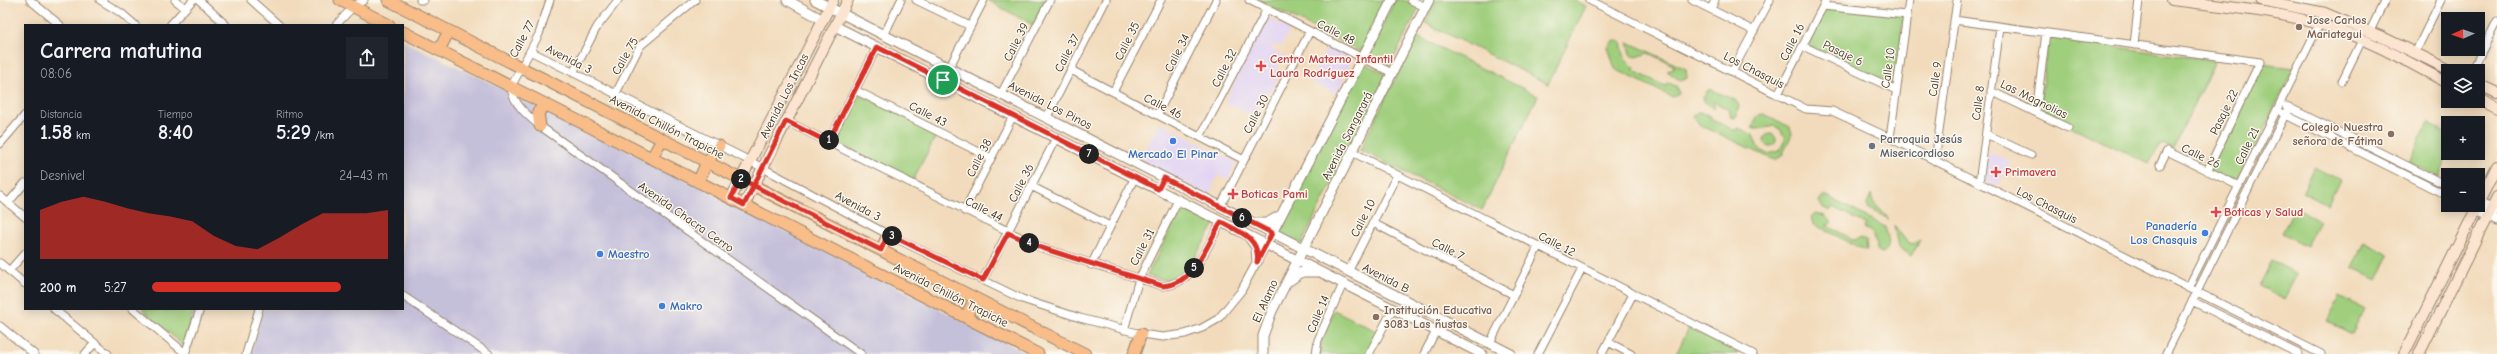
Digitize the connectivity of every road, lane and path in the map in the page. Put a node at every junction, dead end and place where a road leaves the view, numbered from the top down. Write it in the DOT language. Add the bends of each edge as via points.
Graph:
graph roads {
  1 [pos="30,0"];
  2 [pos="100,0"];
  3 [pos="175,0"];
  4 [pos="193,0"];
  5 [pos="199,0"];
  6 [pos="251,0"];
  7 [pos="340,0"];
  8 [pos="364,0"];
  9 [pos="388,0"];
  10 [pos="550,0"];
  11 [pos="618,0"];
  12 [pos="694,0"];
  13 [pos="787,0"];
  14 [pos="815,0"];
  15 [pos="848,0"];
  16 [pos="901,0"];
  17 [pos="916,0"];
  18 [pos="984,0"];
  19 [pos="1050,0"];
  20 [pos="1106,0"];
  21 [pos="1161,0"];
  22 [pos="1216,0"];
  23 [pos="1249,0"];
  24 [pos="1392,0"];
  25 [pos="1411,0"];
  26 [pos="1589,0"];
  27 [pos="1692,0"];
  28 [pos="1715,0"];
  29 [pos="1770,0"];
  30 [pos="1908,0"];
  31 [pos="1957,0"];
  32 [pos="2139,0"];
  33 [pos="2172,0"];
  34 [pos="2261,0"];
  35 [pos="2385,0"];
  36 [pos="2441,0"];
  37 [pos="2190,1"];
  38 [pos="2203,2"];
  39 [pos="1824,3"];
  40 [pos="832,4"];
  41 [pos="1427,4"];
  42 [pos="353,7"];
  43 [pos="185,8"];
  44 [pos="1267,9"];
  45 [pos="1711,9"];
  46 [pos="841,13"];
  47 [pos="2325,13"];
  48 [pos="1906,15"];
  49 [pos="852,19"];
  50 [pos="823,20"];
  51 [pos="1954,20"];
  52 [pos="2497,21"];
  53 [pos="59,24"];
  54 [pos="134,24"];
  55 [pos="174,24"];
  56 [pos="225,24"];
  57 [pos="278,24"];
  58 [pos="337,24"];
  59 [pos="387,24"];
  60 [pos="2320,24"];
  61 [pos="835,26"];
  62 [pos="970,26"];
  63 [pos="2000,27"];
  64 [pos="449,31"];
  65 [pos="845,31"];
  66 [pos="1310,31"];
  67 [pos="1754,31"];
  68 [pos="2370,31"];
  69 [pos="404,32"];
  70 [pos="2046,33"];
  71 [pos="884,35"];
  72 [pos="2362,40"];
  73 [pos="2134,45"];
  74 [pos="1802,46"];
  75 [pos="877,47"];
  76 [pos="439,50"];
  77 [pos="530,51"];
  78 [pos="2415,53"];
  79 [pos="1362,58"];
  80 [pos="2476,64"];
  81 [pos="2441,66"];
  82 [pos="520,67"];
  83 [pos="949,68"];
  84 [pos="1071,70"];
  85 [pos="1732,72"];
  86 [pos="1392,73"];
  87 [pos="573,74"];
  88 [pos="2441,80"];
  89 [pos="2342,81"];
  90 [pos="511,86"];
  91 [pos="2485,87"];
  92 [pos="855,90"];
  93 [pos="1896,90"];
  94 [pos="1991,91"];
  95 [pos="1113,92"];
  96 [pos="2497,93"];
  97 [pos="1001,94"];
  98 [pos="1778,94"];
  99 [pos="615,95"];
  100 [pos="2485,102"];
  101 [pos="546,105"];
  102 [pos="2278,107"];
  103 [pos="2289,108"];
  104 [pos="2497,108"];
  105 [pos="2036,112"];
  106 [pos="1157,115"];
  107 [pos="2286,115"];
  108 [pos="24,116"];
  109 [pos="1013,116"];
  110 [pos="1047,117"];
  111 [pos="786,121"];
  112 [pos="540,126"];
  113 [pos="2068,128"];
  114 [pos="1986,134"];
  115 [pos="1200,137"];
  116 [pos="1056,138"];
  117 [pos="1890,138"];
  118 [pos="662,139"];
  119 [pos="828,142"];
  120 [pos="0,144"];
  121 [pos="719,146"];
  122 [pos="1352,152"];
  123 [pos="2031,155"];
  124 [pos="652,158"];
  125 [pos="991,158"];
  126 [pos="1244,160"];
  127 [pos="1935,161"];
  128 [pos="707,162"];
  129 [pos="750,162"];
  130 [pos="2160,165"];
  131 [pos="2497,166"];
  132 [pos="762,168"];
  133 [pos="2207,171"];
  134 [pos="1397,175"];
  135 [pos="1135,177"];
  136 [pos="1164,178"];
  137 [pos="741,179"];
  138 [pos="698,182"];
  139 [pos="1979,183"];
  140 [pos="2441,183"];
  141 [pos="24,184"];
  142 [pos="754,186"];
  143 [pos="1031,186"];
  144 [pos="2239,186"];
  145 [pos="1158,189"];
  146 [pos="2485,190"];
  147 [pos="2441,192"];
  148 [pos="0,196"];
  149 [pos="2497,197"];
  150 [pos="731,198"];
  151 [pos="1178,200"];
  152 [pos="8,203"];
  153 [pos="744,205"];
  154 [pos="1220,207"];
  155 [pos="1284,210"];
  156 [pos="964,211"];
  157 [pos="2474,212"];
  158 [pos="2492,212"];
  159 [pos="24,216"];
  160 [pos="2497,221"];
  161 [pos="1221,222"];
  162 [pos="1250,222"];
  163 [pos="1373,223"];
  164 [pos="1315,225"];
  165 [pos="1110,226"];
  166 [pos="1008,233"];
  167 [pos="1272,233"];
  168 [pos="888,234"];
  169 [pos="1244,234"];
  170 [pos="1266,245"];
  171 [pos="1538,247"];
  172 [pos="1303,249"];
  173 [pos="881,250"];
  174 [pos="24,255"];
  175 [pos="1297,260"];
  176 [pos="1325,260"];
  177 [pos="1257,262"];
  178 [pos="0,263"];
  179 [pos="1091,265"];
  180 [pos="1582,269"];
  181 [pos="9,271"];
  182 [pos="1348,272"];
  183 [pos="1322,273"];
  184 [pos="1139,279"];
  185 [pos="983,280"];
  186 [pos="24,283"];
  187 [pos="1343,284"];
  188 [pos="1284,286"];
  189 [pos="2188,288"];
  190 [pos="2196,292"];
  191 [pos="1633,294"];
  192 [pos="1514,295"];
  193 [pos="404,297"];
  194 [pos="975,298"];
  195 [pos="2192,301"];
  196 [pos="1420,308"];
  197 [pos="1393,309"];
  198 [pos="55,310"];
  199 [pos="134,310"];
  200 [pos="200,310"];
  201 [pos="259,310"];
  202 [pos="966,317"];
  203 [pos="1414,320"];
  204 [pos="0,326"];
  205 [pos="1124,330"];
  206 [pos="1436,331"];
  207 [pos="1141,334"];
  208 [pos="1608,342"];
  209 [pos="95,343"];
  210 [pos="1490,343"];
  211 [pos="34,354"];
  212 [pos="85,354"];
  213 [pos="108,354"];
  214 [pos="185,354"];
  215 [pos="246,354"];
  216 [pos="489,354"];
  217 [pos="861,354"];
  218 [pos="1038,354"];
  219 [pos="1085,354"];
  220 [pos="1134,354"];
  221 [pos="1263,354"];
  222 [pos="1316,354"];
  223 [pos="1369,354"];
  224 [pos="1424,354"];
  225 [pos="1482,354"];
  226 [pos="1511,354"];
  227 [pos="1538,354"];
  228 [pos="1602,354"];
  229 [pos="1632,354"];
  230 [pos="1754,354"];
  231 [pos="2166,354"];
  232 [pos="2299,354"];
  233 [pos="2321,354"];
  234 [pos="2404,354"];
  235 [pos="2419,354"];
  1 -- 53 [label="street"];
  2 -- 54 [label="street"];
  3 -- 43 [label="street"];
  4 -- 43 [label="street"];
  5 -- 56 [label="street"];
  6 -- 57 [label="street"];
  7 -- 42 [label="main road"];
  8 -- 42 [label="street"];
  9 -- 64 [label="main road, Avenida Chillón Trapiche"];
  10 -- 77 [label="street, Calle 77" via="546,17"];
  11 -- 87 [label="street" via="597,27"];
  12 -- 99 [label="street, Calle 75" via="640,46"];
  13 -- 50 [label="street"];
  14 -- 40 [label="street, Avenida Los Pinos"];
  15 -- 46 [label="main road, Avenida Los Incas"];
  16 -- 71 [label="street"];
  17 -- 62 [label="street"];
  18 -- 62 [label="street"];
  19 -- 97 [label="street, Calle 39"];
  20 -- 84 [label="street, Calle 37"];
  21 -- 95 [label="street, Calle 35"];
  22 -- 106 [label="street, Calle 34"];
  23 -- 44 [label="street, Calle 48"];
  24 -- 79 [label="street, Avenida Sangarará"];
  25 -- 41 [label="street"];
  26 -- 85 [label="street, Los Chasquis"];
  27 -- 45 [label="street"];
  28 -- 45 [label="street"];
  29 -- 67 [label="street"];
  30 -- 48 [label="street, Calle 10"];
  31 -- 51 [label="street, Calle 9"];
  32 -- 73 [label="street"];
  33 -- 37 [label="main road"];
  34 -- 47 [label="main road"];
  35 -- 68 [label="street"];
  36 -- 78 [label="street"];
  37 -- 38 [label="main road"];
  38 -- 60 [label="main road"];
  39 -- 48 [label="street"];
  39 -- 74 [label="street, Calle 16"];
  40 -- 46 [label="street, Avenida Los Pinos"];
  40 -- 50 [label="main road, Avenida Los Incas"];
  41 -- 86 [label="street, Avenida Sangarará"];
  42 -- 58 [label="street"];
  42 -- 59 [label="main road"];
  43 -- 55 [label="street"];
  44 -- 66 [label="street, Calle 48"];
  44 -- 115 [label="street, Calle 32"];
  45 -- 67 [label="street"];
  46 -- 49 [label="street, Avenida Los Pinos"];
  46 -- 61 [label="main road, Avenida Los Incas"];
  47 -- 60 [label="street, Calle 21"];
  47 -- 68 [label="main road"];
  48 -- 93 [label="street, Calle 10"];
  49 -- 65 [label="street"];
  49 -- 71 [label="street, Avenida Los Pinos"];
  50 -- 129 [label="main road, Avenida Los Incas"];
  51 -- 63 [label="street"];
  51 -- 127 [label="street, Calle 9"];
  52 -- 80 [label="street"];
  60 -- 72 [label="main road"];
  60 -- 102 [label="street, Calle 21"];
  61 -- 65 [label="street"];
  61 -- 111 [label="main road, Avenida Los Incas"];
  62 -- 83 [label="street"];
  63 -- 70 [label="street"];
  63 -- 94 [label="street, Calle 8"];
  64 -- 76 [label="main road"];
  64 -- 82 [label="main road, Avenida Chillón Trapiche"];
  65 -- 75 [label="street"];
  66 -- 79 [label="street, Calle 48"];
  66 -- 126 [label="street, Calle 30"];
  67 -- 85 [label="street"];
  68 -- 78 [label="main road"];
  69 -- 76 [label="main road, Avenida Chillón Trapiche"];
  70 -- 73 [label="street"];
  70 -- 105 [label="street"];
  71 -- 83 [label="street, Avenida Los Pinos"];
  72 -- 88 [label="main road"];
  72 -- 89 [label="street"];
  73 -- 133 [label="street, Pasaje 22" via="2260,62"];
  74 -- 93 [label="street, Pasaje 6"];
  74 -- 98 [label="street, Calle 16"];
  75 -- 92 [label="street"];
  75 -- 109 [label="street"];
  76 -- 90 [label="main road, Avenida Chillón Trapiche"];
  77 -- 82 [label="street, Calle 77"];
  77 -- 87 [label="street, Avenida 3"];
  78 -- 81 [label="main road"];
  79 -- 86 [label="street, Calle 48"];
  79 -- 155 [label="street, Avenida Sangarará"];
  82 -- 90 [label="street, Calle 77"];
  82 -- 118 [label="main road, Avenida Chillón Trapiche"];
  83 -- 97 [label="street, Avenida Los Pinos"];
  84 -- 95 [label="street, Calle 46"];
  84 -- 110 [label="street, Calle 37"];
  85 -- 98 [label="street, Los Chasquis"];
  86 -- 122 [label="street, Avenida Sangarará"];
  87 -- 99 [label="street, Avenida 3"];
  90 -- 101 [label="main road, Avenida Chillón Trapiche"];
  90 -- 112 [label="street, Avenida Chacra Cerro" via="519,105"];
  91 -- 96 [label="main road"];
  92 -- 119 [label="street"];
  92 -- 125 [label="street, Calle 43"];
  93 -- 117 [label="street, Calle 10"];
  94 -- 105 [label="street, Las Magnolias"];
  94 -- 114 [label="street, Calle 8"];
  95 -- 106 [label="street, Calle 46"];
  97 -- 110 [label="street, Avenida Los Pinos"];
  98 -- 117 [label="street, Los Chasquis" via="1806,109 1832,111"];
  99 -- 121 [label="street, Avenida 3"];
  100 -- 104 [label="main road"];
  101 -- 112 [label="main road" via="538,112"];
  101 -- 124 [label="main road, Avenida Chillón Trapiche"];
  102 -- 103 [label="street"];
  102 -- 107 [label="street"];
  102 -- 144 [label="street, Calle 21"];
  103 -- 107 [label="street, Calle 21"];
  103 -- 140 [label="street"];
  105 -- 113 [label="street, Las Magnolias"];
  106 -- 115 [label="street, Calle 46"];
  107 -- 147 [label="street"];
  107 -- 190 [label="street, Calle 21"];
  108 -- 120 [label="street"];
  109 -- 116 [label="street"];
  109 -- 125 [label="street, Calle 38"];
  110 -- 136 [label="street, Avenida Los Pinos"];
  111 -- 119 [label="street, Calle 44"];
  111 -- 132 [label="main road, Avenida Los Incas"];
  112 -- 217 [label="street, Avenida Chacra Cerro"];
  114 -- 123 [label="street"];
  114 -- 139 [label="street, Calle 8"];
  115 -- 126 [label="street, Calle 46"];
  116 -- 135 [label="street"];
  116 -- 143 [label="street, Calle 36"];
  117 -- 127 [label="street, Los Chasquis"];
  118 -- 124 [label="main road"];
  118 -- 128 [label="main road, Avenida Chillón Trapiche"];
  119 -- 156 [label="street, Calle 44"];
  121 -- 128 [label="main road"];
  121 -- 129 [label="street, Avenida 3"];
  122 -- 134 [label="street, Calle 12"];
  122 -- 164 [label="street, Avenida Sangarará"];
  124 -- 138 [label="main road, Avenida Chillón Trapiche"];
  125 -- 156 [label="street, Calle 38"];
  126 -- 154 [label="street, Calle 30"];
  127 -- 139 [label="street, Los Chasquis"];
  128 -- 137 [label="main road, Avenida Chillón Trapiche"];
  128 -- 138 [label="main road"];
  129 -- 132 [label="street, Avenida 3"];
  129 -- 137 [label="main road, Avenida Los Incas"];
  130 -- 133 [label="street, Calle 26" via="2167,151"];
  131 -- 146 [label="main road"];
  132 -- 142 [label="main road, Avenida Los Incas"];
  132 -- 168 [label="street, Avenida 3"];
  133 -- 144 [label="street, Calle 26"];
  134 -- 163 [label="street, Calle 10"];
  134 -- 171 [label="street, Calle 12"];
  135 -- 145 [label="street"];
  135 -- 165 [label="street"];
  136 -- 145 [label="street"];
  136 -- 154 [label="street, Avenida Los Pinos"];
  137 -- 142 [label="main road, Avenida Chillón Trapiche"];
  137 -- 150 [label="main road, Avenida Los Incas"];
  138 -- 150 [label="main road, Avenida Chillón Trapiche"];
  139 -- 189 [label="street, Los Chasquis"];
  141 -- 152 [label="street"];
  142 -- 153 [label="main road, Avenida Los Incas"];
  142 -- 173 [label="main road, Avenida Chillón Trapiche"];
  143 -- 165 [label="street"];
  143 -- 166 [label="street, Calle 36"];
  144 -- 189 [label="street, Calle 21"];
  145 -- 151 [label="street"];
  148 -- 152 [label="street"];
  149 -- 158 [label="main road"];
  150 -- 153 [label="main road, Avenida Chillón Trapiche"];
  151 -- 161 [label="street"];
  151 -- 184 [label="street, Calle 31"];
  152 -- 159 [label="street"];
  153 -- 202 [label="main road, Avenida Chillón Trapiche"];
  154 -- 162 [label="street, Avenida Los Pinos"];
  155 -- 162 [label="street" via="1279,217 1268,223"];
  155 -- 167 [label="street, Avenida Sangarará"];
  156 -- 166 [label="street, Calle 44"];
  157 -- 234 [label="main road"];
  158 -- 160 [label="street"];
  158 -- 235 [label="main road"];
  161 -- 169 [label="street"];
  161 -- 184 [label="street, Calle 44" via="1192,272 1180,282 1163,286"];
  162 -- 167 [label="street, Avenida Los Pinos"];
  163 -- 182 [label="street, Calle 10"];
  163 -- 192 [label="street, Calle 7"];
  164 -- 172 [label="street, Avenida Sangarará"];
  164 -- 176 [label="street" via="1313,243 1318,254"];
  165 -- 179 [label="street"];
  166 -- 179 [label="street, Calle 44"];
  166 -- 185 [label="street, Calle 36"];
  167 -- 170 [label="street, Avenida Sangarará"];
  167 -- 172 [label="street, Avenida B"];
  168 -- 173 [label="main road"];
  168 -- 185 [label="street, Avenida 3"];
  169 -- 170 [label="street"];
  169 -- 177 [label="street" via="1256,247"];
  170 -- 175 [label="street, Avenida B"];
  170 -- 177 [label="street, Avenida 3"];
  171 -- 180 [label="street, Calle 12"];
  171 -- 192 [label="street"];
  172 -- 175 [label="street, Avenida Sangarará"];
  172 -- 176 [label="street, Avenida B"];
  173 -- 194 [label="main road, Avenida Chillón Trapiche"];
  174 -- 181 [label="street"];
  175 -- 183 [label="street, Avenida B"];
  175 -- 188 [label="street, El Alamo"];
  176 -- 182 [label="street, Avenida B"];
  177 -- 207 [label="street, Avenida 3" via="1241,291 1218,319 1185,334 1163,337"];
  178 -- 181 [label="street"];
  179 -- 184 [label="street, Calle 44"];
  180 -- 191 [label="street, Calle 12"];
  180 -- 227 [label="street"];
  181 -- 186 [label="street"];
  182 -- 196 [label="street, Avenida B"];
  183 -- 187 [label="street, Avenida B"];
  183 -- 188 [label="street" via="1302,272 1291,278"];
  184 -- 205 [label="street, Calle 31"];
  185 -- 205 [label="street, Avenida 3" via="1022,299"];
  187 -- 197 [label="street, Avenida B"];
  187 -- 222 [label="street, Calle 14" via="1318,340"];
  188 -- 221 [label="street, El Alamo" via="1266,326"];
  189 -- 190 [label="street, Los Chasquis"];
  190 -- 195 [label="street, Calle 21"];
  190 -- 233 [label="street, Los Chasquis"];
  191 -- 208 [label="street"];
  191 -- 230 [label="street, Calle 12"];
  192 -- 210 [label="street"];
  193 -- 216 [label="street"];
  194 -- 202 [label="main road"];
  194 -- 219 [label="main road, Avenida Chillón Trapiche"];
  195 -- 231 [label="street, Calle 21"];
  195 -- 232 [label="street"];
  196 -- 203 [label="street"];
  196 -- 210 [label="street, Avenida B"];
  197 -- 203 [label="street, Avenida B"];
  197 -- 223 [label="street"];
  198 -- 209 [label="street"];
  199 -- 214 [label="street"];
  200 -- 214 [label="street"];
  201 -- 215 [label="street"];
  202 -- 218 [label="main road, Avenida Chillón Trapiche"];
  203 -- 206 [label="street, Avenida B"];
  204 -- 211 [label="street"];
  205 -- 207 [label="street, Avenida 3"];
  206 -- 224 [label="street"];
  206 -- 225 [label="street, Avenida B"];
  207 -- 220 [label="main road"];
  208 -- 228 [label="street"];
  208 -- 229 [label="street"];
  209 -- 212 [label="street"];
  209 -- 213 [label="street"];
  210 -- 226 [label="street, Avenida B"];
}
